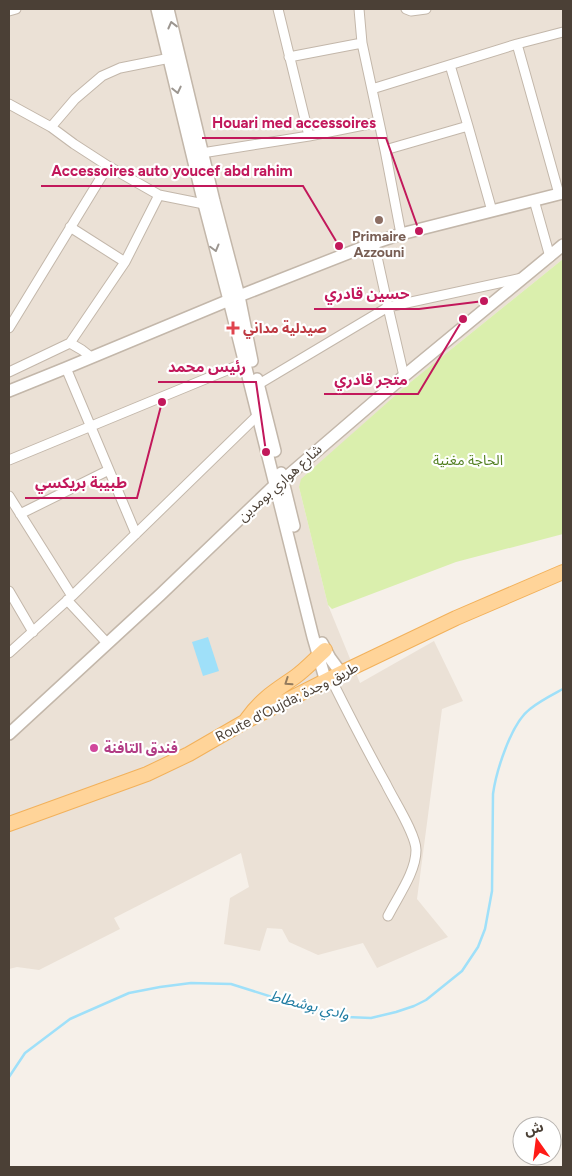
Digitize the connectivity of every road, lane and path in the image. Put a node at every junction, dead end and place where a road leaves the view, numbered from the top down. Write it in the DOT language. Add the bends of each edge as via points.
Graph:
graph roads {
  1 [pos="16,9"];
  2 [pos="157,9"];
  3 [pos="168,9"];
  4 [pos="278,9"];
  5 [pos="359,9"];
  6 [pos="406,9"];
  7 [pos="426,9"];
  8 [pos="9,11"];
  9 [pos="563,32"];
  10 [pos="362,43"];
  11 [pos="518,44"];
  12 [pos="174,57"];
  13 [pos="289,57"];
  14 [pos="450,65"];
  15 [pos="372,89"];
  16 [pos="9,104"];
  17 [pos="379,122"];
  18 [pos="468,126"];
  19 [pos="51,127"];
  20 [pos="309,136"];
  21 [pos="385,150"];
  22 [pos="202,153"];
  23 [pos="108,166"];
  24 [pos="561,193"];
  25 [pos="159,195"];
  26 [pos="534,200"];
  27 [pos="209,203"];
  28 [pos="492,211"];
  29 [pos="70,227"];
  30 [pos="401,234"];
  31 [pos="374,243"];
  32 [pos="563,245"];
  33 [pos="550,257"];
  34 [pos="125,262"];
  35 [pos="525,278"];
  36 [pos="234,298"];
  37 [pos="388,308"];
  38 [pos="9,328"];
  39 [pos="70,343"];
  40 [pos="91,357"];
  41 [pos="249,361"];
  42 [pos="66,368"];
  43 [pos="9,372"];
  44 [pos="404,376"];
  45 [pos="259,384"];
  46 [pos="9,391"];
  47 [pos="258,415"];
  48 [pos="91,426"];
  49 [pos="9,460"];
  50 [pos="109,470"];
  51 [pos="279,482"];
  52 [pos="9,496"];
  53 [pos="20,514"];
  54 [pos="136,534"];
  55 [pos="563,572"];
  56 [pos="9,591"];
  57 [pos="69,598"];
  58 [pos="33,632"];
  59 [pos="108,643"];
  60 [pos="9,653"];
  61 [pos="322,653"];
  62 [pos="333,678"];
  63 [pos="246,721"];
  64 [pos="9,734"];
  65 [pos="9,824"];
  66 [pos="388,916"];
  1 -- 8 [label="street"];
  2 -- 12 [label="street"];
  12 -- 3 [label="street, one-way"];
  4 -- 13 [label="street"];
  5 -- 10 [label="street"];
  6 -- 7 [label="street"];
  9 -- 11 [label="street"];
  10 -- 13 [label="street"];
  10 -- 15 [label="street"];
  11 -- 14 [label="street"];
  11 -- 24 [label="street"];
  12 -- 19 [label="street" via="120,68 102,76 75,99"];
  12 -- 22 [label="street"];
  12 -- 27 [label="street, one-way"];
  13 -- 20 [label="street"];
  14 -- 15 [label="street"];
  14 -- 18 [label="street"];
  15 -- 17 [label="street"];
  16 -- 19 [label="street"];
  17 -- 20 [label="street"];
  17 -- 21 [label="street"];
  18 -- 21 [label="street"];
  18 -- 28 [label="street"];
  19 -- 23 [label="street"];
  20 -- 22 [label="street"];
  21 -- 30 [label="street"];
  22 -- 27 [label="street"];
  23 -- 25 [label="street"];
  23 -- 29 [label="street"];
  24 -- 26 [label="street"];
  25 -- 27 [label="street"];
  25 -- 34 [label="street"];
  26 -- 28 [label="street"];
  26 -- 33 [label="street"];
  27 -- 36 [label="street"];
  28 -- 30 [label="street"];
  29 -- 34 [label="street"];
  29 -- 38 [label="street"];
  30 -- 31 [label="street"];
  31 -- 36 [label="street"];
  31 -- 37 [label="street"];
  32 -- 33 [label="street, شارع هواري بومدين"];
  33 -- 35 [label="street, شارع هواري بومدين"];
  34 -- 39 [label="street"];
  35 -- 37 [label="street"];
  35 -- 44 [label="street, شارع هواري بومدين"];
  36 -- 40 [label="street"];
  36 -- 41 [label="street"];
  37 -- 44 [label="street"];
  37 -- 45 [label="street"];
  39 -- 40 [label="street"];
  39 -- 43 [label="street"];
  40 -- 42 [label="street"];
  41 -- 45 [label="street"];
  41 -- 47 [label="street"];
  41 -- 48 [label="street"];
  42 -- 46 [label="street"];
  42 -- 48 [label="street"];
  44 -- 51 [label="street, شارع هواري بومدين"];
  45 -- 51 [label="street"];
  47 -- 51 [label="street"];
  47 -- 54 [label="street"];
  48 -- 49 [label="street"];
  48 -- 50 [label="street"];
  50 -- 53 [label="street"];
  50 -- 54 [label="street"];
  51 -- 59 [label="street, شارع هواري بومدين"];
  51 -- 61 [label="street"];
  52 -- 53 [label="street"];
  53 -- 57 [label="street"];
  54 -- 57 [label="street"];
  55 -- 62 [label="main road, Route d'Oujda; طريق وجدة" via="456,618"];
  56 -- 58 [label="street"];
  57 -- 58 [label="street"];
  57 -- 59 [label="street"];
  58 -- 60 [label="street"];
  59 -- 64 [label="street, شارع هواري بومدين"];
  61 -- 62 [label="street"];
  61 -- 62 [label="street"];
  61 -- 63 [label="main road, one-way" via="265,698"];
  62 -- 63 [label="main road, Route d'Oujda; طريق وجدة"];
  62 -- 66 [label="street" via="355,728 414,839 415,862"];
  63 -- 65 [label="main road, Route d'Oujda; طريق وجدة" via="147,774"];
}
